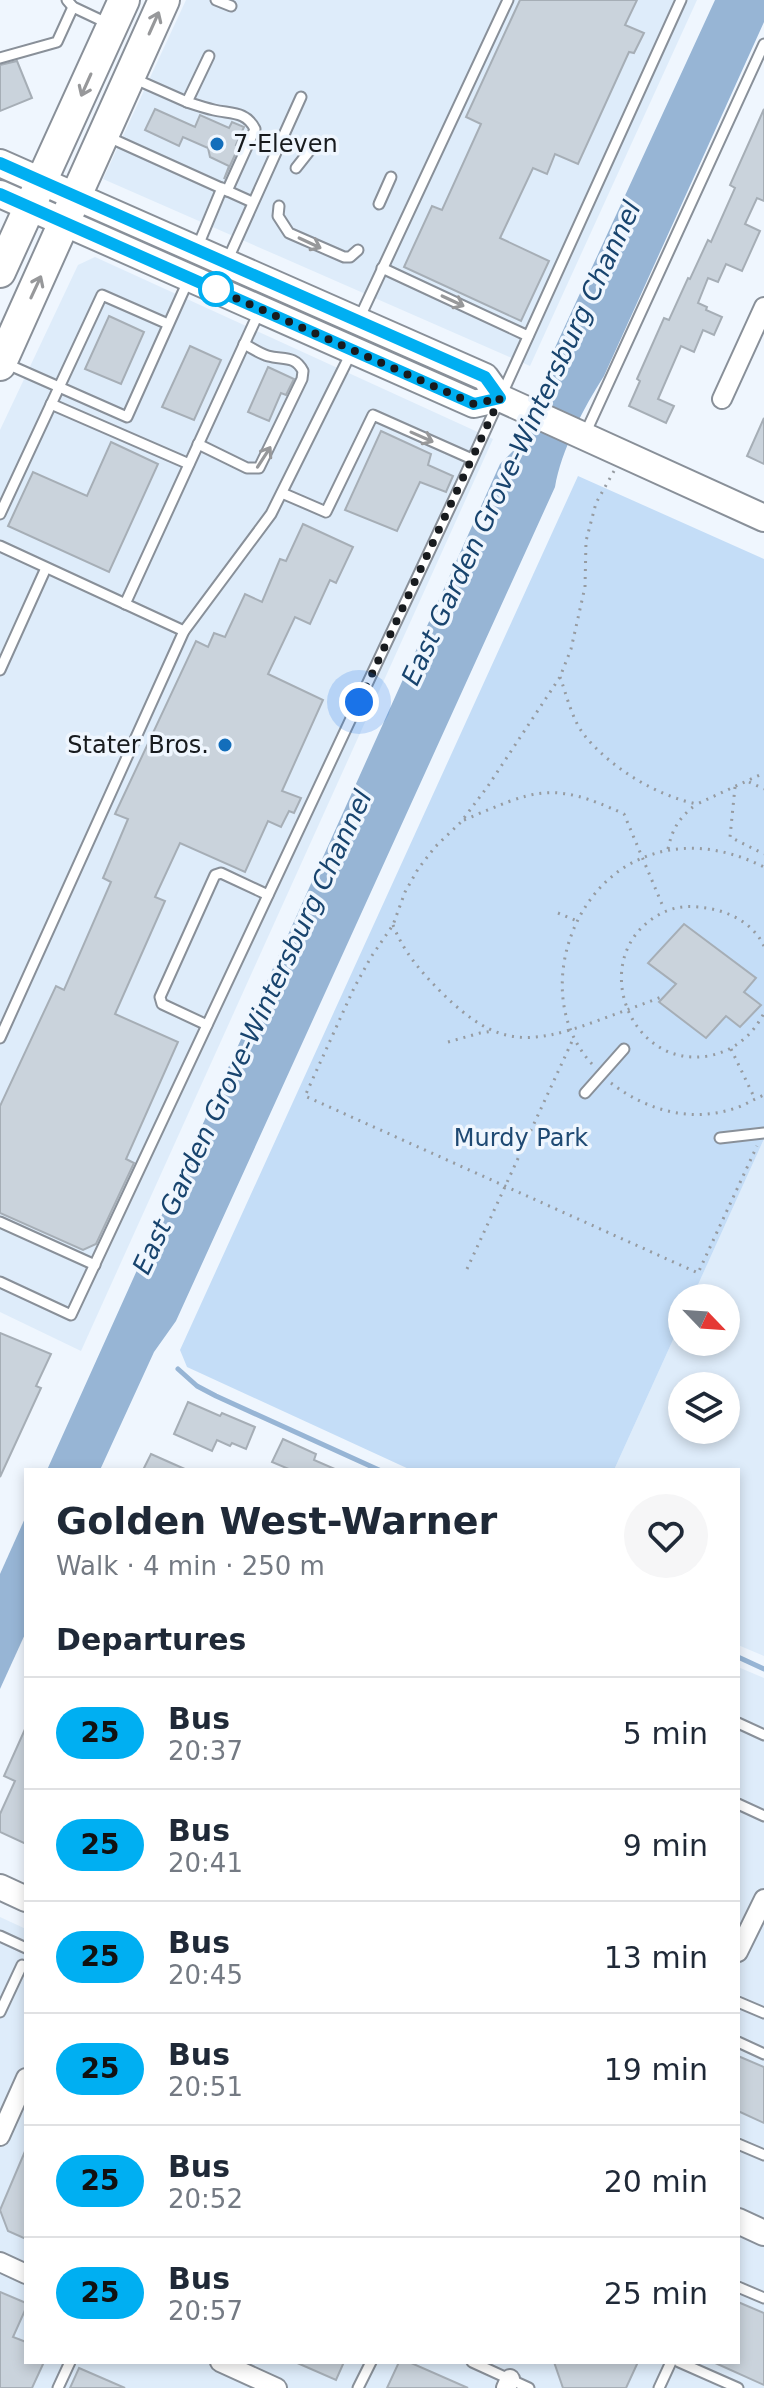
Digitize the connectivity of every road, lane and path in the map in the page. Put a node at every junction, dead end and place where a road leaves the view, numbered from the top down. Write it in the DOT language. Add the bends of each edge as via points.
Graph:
graph roads {
  1 [pos="164,0"];
  2 [pos="216,0"];
  3 [pos="508,0"];
  4 [pos="681,0"];
  5 [pos="70,3"];
  6 [pos="231,6"];
  7 [pos="118,13"];
  8 [pos="764,44"];
  9 [pos="209,56"];
  10 [pos="0,58"];
  11 [pos="130,77"];
  12 [pos="301,97"];
  13 [pos="187,102"];
  14 [pos="104,135"];
  15 [pos="321,147"];
  16 [pos="0,163"];
  17 [pos="296,168"];
  18 [pos="391,177"];
  19 [pos="224,190"];
  20 [pos="0,194"];
  21 [pos="36,194"];
  22 [pos="252,202"];
  23 [pos="379,204"];
  24 [pos="279,206"];
  25 [pos="71,210"];
  26 [pos="196,249"];
  27 [pos="358,250"];
  28 [pos="226,262"];
  29 [pos="382,268"];
  30 [pos="0,272"];
  31 [pos="190,278"];
  32 [pos="764,307"];
  33 [pos="260,309"];
  34 [pos="358,322"];
  35 [pos="168,324"];
  36 [pos="528,336"];
  37 [pos="244,344"];
  38 [pos="352,350"];
  39 [pos="1,363"];
  40 [pos="59,387"];
  41 [pos="500,398"];
  42 [pos="722,399"];
  43 [pos="51,404"];
  44 [pos="584,435"];
  45 [pos="198,444"];
  46 [pos="623,453"];
  47 [pos="472,459"];
  48 [pos="189,464"];
  49 [pos="282,493"];
  50 [pos="0,514"];
  51 [pos="764,518"];
  52 [pos="0,546"];
  53 [pos="46,568"];
  54 [pos="125,604"];
  55 [pos="184,631"];
  56 [pos="0,670"];
  57 [pos="560,677"];
  58 [pos="764,773"];
  59 [pos="748,781"];
  60 [pos="735,787"];
  61 [pos="764,789"];
  62 [pos="697,804"];
  63 [pos="461,822"];
  64 [pos="752,848"];
  65 [pos="668,850"];
  66 [pos="764,854"];
  67 [pos="643,859"];
  68 [pos="748,859"];
  69 [pos="764,867"];
  70 [pos="268,895"];
  71 [pos="665,911"];
  72 [pos="558,913"];
  73 [pos="578,922"];
  74 [pos="393,925"];
  75 [pos="763,942"];
  76 [pos="664,996"];
  77 [pos="627,1010"];
  78 [pos="764,1013"];
  79 [pos="207,1025"];
  80 [pos="571,1030"];
  81 [pos="494,1031"];
  82 [pos="574,1037"];
  83 [pos="0,1038"];
  84 [pos="448,1042"];
  85 [pos="624,1049"];
  86 [pos="731,1049"];
  87 [pos="601,1074"];
  88 [pos="585,1093"];
  89 [pos="764,1095"];
  90 [pos="755,1099"];
  91 [pos="763,1132"];
  92 [pos="720,1138"];
  93 [pos="505,1186"];
  94 [pos="0,1222"];
  95 [pos="95,1265"];
  96 [pos="467,1269"];
  97 [pos="0,1282"];
  98 [pos="740,1724"];
  99 [pos="764,1735"];
  100 [pos="740,1805"];
  101 [pos="764,1816"];
  102 [pos="0,1887"];
  103 [pos="24,1898"];
  104 [pos="764,1899"];
  105 [pos="742,1932"];
  106 [pos="0,1936"];
  107 [pos="24,1947"];
  108 [pos="24,1964"];
  109 [pos="740,2003"];
  110 [pos="0,2012"];
  111 [pos="764,2013"];
  112 [pos="740,2043"];
  113 [pos="764,2054"];
  114 [pos="24,2086"];
  115 [pos="0,2136"];
  116 [pos="740,2145"];
  117 [pos="764,2155"];
  118 [pos="740,2222"];
  119 [pos="764,2233"];
  120 [pos="0,2262"];
  121 [pos="24,2273"];
  122 [pos="740,2288"];
  123 [pos="764,2298"];
  124 [pos="69,2364"];
  125 [pos="225,2364"];
  126 [pos="370,2364"];
  127 [pos="475,2364"];
  128 [pos="670,2364"];
  129 [pos="684,2364"];
  130 [pos="508,2383"];
  131 [pos="265,2385"];
  132 [pos="58,2388"];
  133 [pos="358,2388"];
  134 [pos="529,2388"];
  135 [pos="659,2388"];
  136 [pos="738,2388"];
  11 -- 1 [label="main road, one-way"];
  2 -- 6 [label="lane"];
  3 -- 29 [label="lane"];
  4 -- 36 [label="lane"];
  5 -- 7 [label="lane"];
  5 -- 10 [label="lane" via="57,42"];
  7 -- 21 [label="main road, one-way"];
  8 -- 44 [label="lane"];
  9 -- 13 [label="lane"];
  11 -- 13 [label="lane"];
  11 -- 14 [label="main road"];
  12 -- 22 [label="lane"];
  13 -- 19 [label="lane" via="232,111 250,119 255,129"];
  14 -- 19 [label="lane"];
  14 -- 25 [label="main road"];
  15 -- 17 [label="lane" via="311,149"];
  16 -- 21 [label="main road"];
  18 -- 23 [label="lane"];
  19 -- 22 [label="lane"];
  19 -- 26 [label="lane"];
  20 -- 21 [label="main road"];
  21 -- 25 [label="main road"];
  21 -- 30 [label="main road"];
  22 -- 28 [label="lane"];
  24 -- 27 [label="lane, one-way" via="278,216 289,233 344,257"];
  25 -- 26 [label="main road"];
  25 -- 31 [label="main road"];
  39 -- 25 [label="main road, one-way"];
  26 -- 28 [label="main road"];
  28 -- 34 [label="main road"];
  29 -- 34 [label="lane"];
  29 -- 36 [label="lane, one-way"];
  31 -- 33 [label="main road"];
  31 -- 35 [label="lane"];
  32 -- 42 [label="street"];
  33 -- 37 [label="lane"];
  33 -- 38 [label="main road"];
  34 -- 38 [label="lane"];
  34 -- 41 [label="main road" via="485,377"];
  35 -- 40 [label="lane" via="102,295"];
  35 -- 40 [label="lane" via="127,417"];
  36 -- 41 [label="lane"];
  37 -- 45 [label="lane"];
  45 -- 37 [label="lane, one-way" via="247,468 259,468 302,379 296,361 270,357"];
  38 -- 41 [label="main road" via="474,404"];
  38 -- 49 [label="lane"];
  39 -- 40 [label="lane"];
  40 -- 43 [label="lane"];
  41 -- 44 [label="main road"];
  41 -- 47 [label="lane"];
  43 -- 48 [label="lane"];
  43 -- 50 [label="lane"];
  44 -- 46 [label="main road"];
  45 -- 48 [label="lane"];
  46 -- 51 [label="main road"];
  46 -- 57 [label="path" via="592,516 579,621"];
  49 -- 47 [label="lane, one-way" via="326,512 373,415"];
  47 -- 70 [label="lane"];
  48 -- 54 [label="lane"];
  49 -- 55 [label="lane"];
  52 -- 53 [label="lane"];
  53 -- 54 [label="lane"];
  53 -- 56 [label="lane"];
  54 -- 55 [label="lane"];
  55 -- 83 [label="lane"];
  57 -- 62 [label="path" via="584,735 606,756 660,793"];
  57 -- 63 [label="path"];
  58 -- 59 [label="path"];
  59 -- 60 [label="path"];
  59 -- 61 [label="path"];
  60 -- 62 [label="path"];
  60 -- 64 [label="path" via="730,837"];
  62 -- 65 [label="path" via="671,833"];
  63 -- 67 [label="path" via="516,798 558,792 624,814"];
  63 -- 74 [label="path" via="418,869"];
  64 -- 66 [label="path"];
  64 -- 68 [label="path"];
  65 -- 67 [label="path"];
  65 -- 68 [label="path" via="706,848"];
  67 -- 71 [label="path"];
  67 -- 73 [label="path" via="596,891"];
  68 -- 69 [label="path"];
  70 -- 79 [label="lane"];
  70 -- 79 [label="lane" via="215,875 160,997 162,1004"];
  71 -- 75 [label="path" via="692,906 726,913 739,918"];
  71 -- 77 [label="path" via="645,924 627,947 621,969"];
  72 -- 73 [label="path"];
  73 -- 80 [label="path" via="562,970"];
  74 -- 81 [label="path" via="420,971 466,1015"];
  74 -- 93 [label="path" via="354,988 305,1096"];
  76 -- 77 [label="path"];
  77 -- 80 [label="path"];
  77 -- 86 [label="path" via="648,1040 672,1053 697,1057"];
  78 -- 86 [label="path" via="743,1042"];
  79 -- 95 [label="lane"];
  80 -- 81 [label="path" via="544,1038"];
  80 -- 82 [label="path"];
  81 -- 84 [label="path"];
  82 -- 87 [label="path"];
  82 -- 93 [label="path"];
  85 -- 87 [label="lane"];
  86 -- 90 [label="path"];
  87 -- 88 [label="lane"];
  87 -- 90 [label="path" via="635,1100 681,1114 724,1111"];
  89 -- 90 [label="path"];
  91 -- 92 [label="lane"];
  91 -- 93 [label="path" via="698,1273"];
  93 -- 96 [label="path"];
  94 -- 95 [label="lane"];
  95 -- 97 [label="lane" via="71,1315"];
  98 -- 99 [label="lane"];
  100 -- 101 [label="lane"];
  102 -- 103 [label="street"];
  104 -- 105 [label="street"];
  106 -- 107 [label="lane"];
  108 -- 110 [label="lane"];
  109 -- 111 [label="lane"];
  112 -- 113 [label="lane"];
  114 -- 115 [label="street"];
  116 -- 117 [label="lane"];
  118 -- 119 [label="street"];
  120 -- 121 [label="street"];
  122 -- 123 [label="lane"];
  124 -- 132 [label="lane"];
  125 -- 131 [label="street"];
  126 -- 133 [label="lane"];
  127 -- 130 [label="lane"];
  128 -- 135 [label="lane"];
  129 -- 136 [label="lane"];
  130 -- 134 [label="lane"];
}
